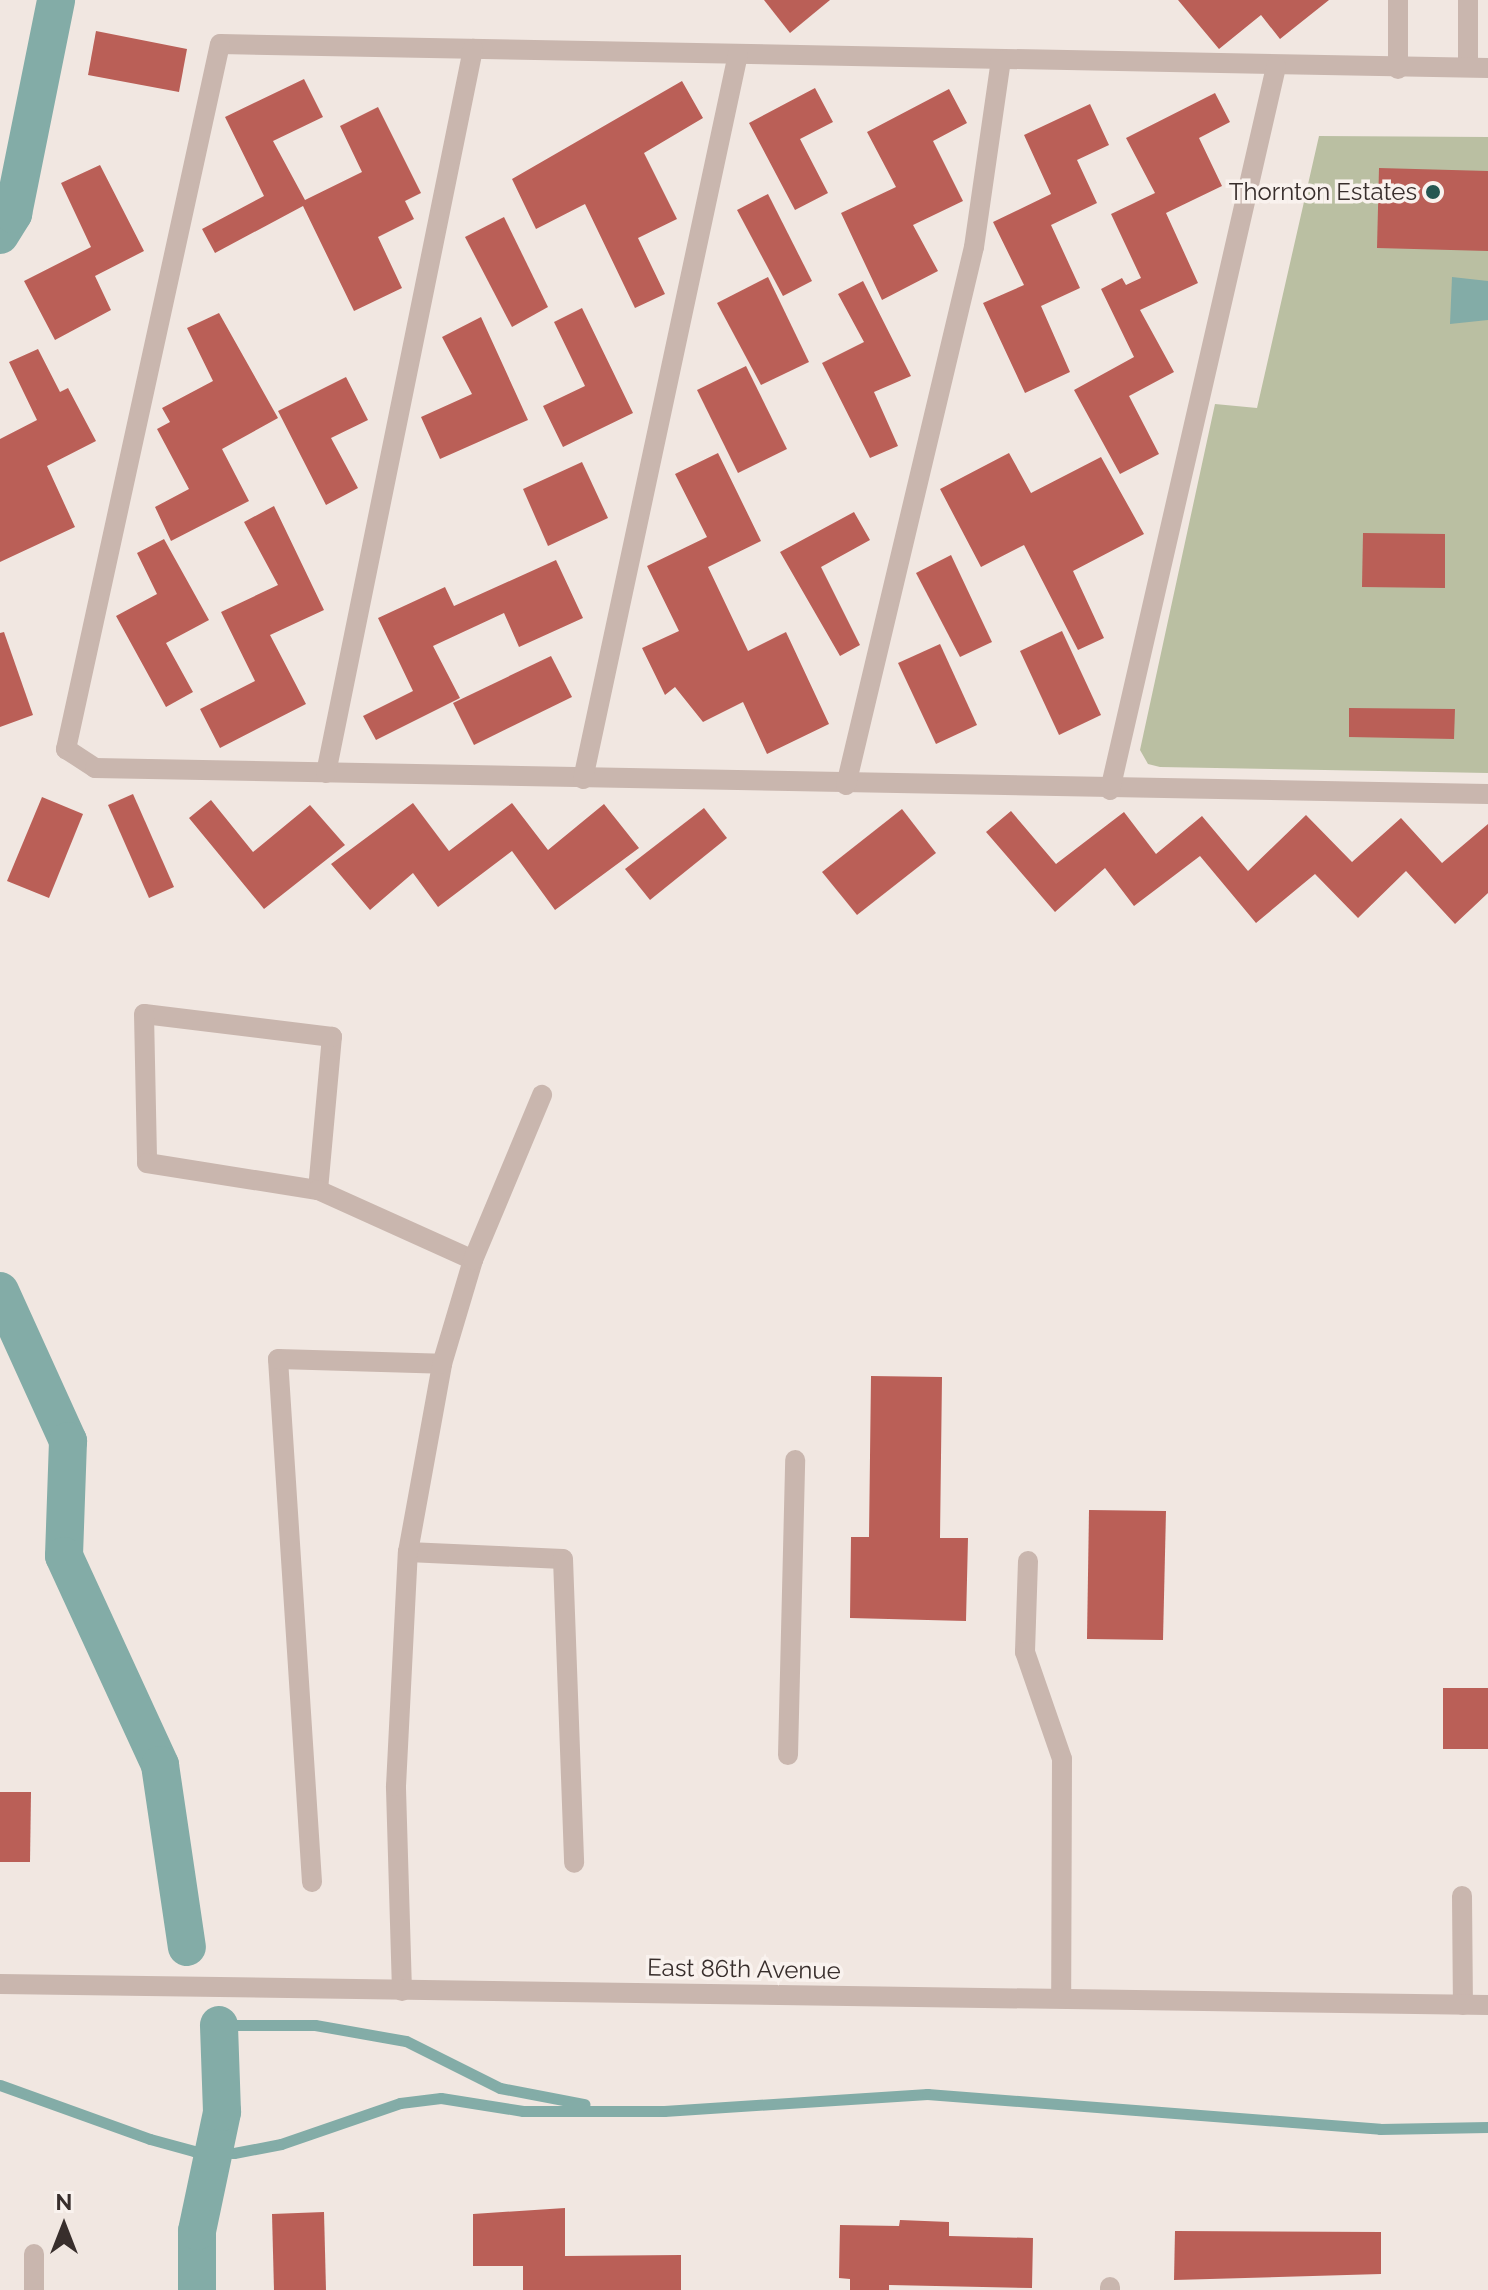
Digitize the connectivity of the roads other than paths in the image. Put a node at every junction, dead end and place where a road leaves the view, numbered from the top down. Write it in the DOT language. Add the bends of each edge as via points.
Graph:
graph roads {
  1 [pos="1398,0"];
  2 [pos="1468,0"];
  3 [pos="473,49"];
  4 [pos="738,54"];
  5 [pos="1001,60"];
  6 [pos="1276,67"];
  7 [pos="1478,68"];
  8 [pos="1398,69"];
  9 [pos="326,773"];
  10 [pos="583,779"];
  11 [pos="846,785"];
  12 [pos="1110,790"];
  13 [pos="1488,794"];
  14 [pos="542,1095"];
  15 [pos="318,1190"];
  16 [pos="473,1260"];
  17 [pos="442,1364"];
  18 [pos="795,1460"];
  19 [pos="408,1552"];
  20 [pos="1028,1561"];
  21 [pos="788,1755"];
  22 [pos="574,1863"];
  23 [pos="312,1882"];
  24 [pos="1462,1896"];
  25 [pos="0,1984"];
  26 [pos="402,1991"];
  27 [pos="1061,1998"];
  28 [pos="1463,2005"];
  29 [pos="1488,2005"];
  30 [pos="34,2254"];
  31 [pos="34,2290"];
  1 -- 8 [label="street"];
  2 -- 7 [label="street"];
  3 -- 4 [label="street"];
  3 -- 9 [label="street"];
  3 -- 9 [label="street" via="220,44 66,749 95,768"];
  4 -- 5 [label="street"];
  4 -- 10 [label="street"];
  5 -- 6 [label="street"];
  5 -- 11 [label="street" via="974,247"];
  6 -- 8 [label="street"];
  6 -- 12 [label="street"];
  7 -- 8 [label="street"];
  9 -- 10 [label="street"];
  10 -- 11 [label="street"];
  11 -- 12 [label="street"];
  12 -- 13 [label="street"];
  14 -- 16 [label="street"];
  15 -- 15 [label="street" via="147,1163 144,1014 332,1037"];
  15 -- 16 [label="street"];
  16 -- 17 [label="street"];
  17 -- 19 [label="street"];
  17 -- 23 [label="street" via="278,1359"];
  18 -- 21 [label="street"];
  19 -- 22 [label="street" via="563,1559"];
  19 -- 26 [label="street" via="396,1786"];
  20 -- 27 [label="street" via="1025,1652 1062,1759"];
  24 -- 28 [label="street"];
  25 -- 26 [label="street, East 86th Avenue"];
  26 -- 27 [label="street, East 86th Avenue"];
  27 -- 28 [label="street, East 86th Avenue"];
  28 -- 29 [label="street, East 86th Avenue"];
  30 -- 31 [label="street"];
}
